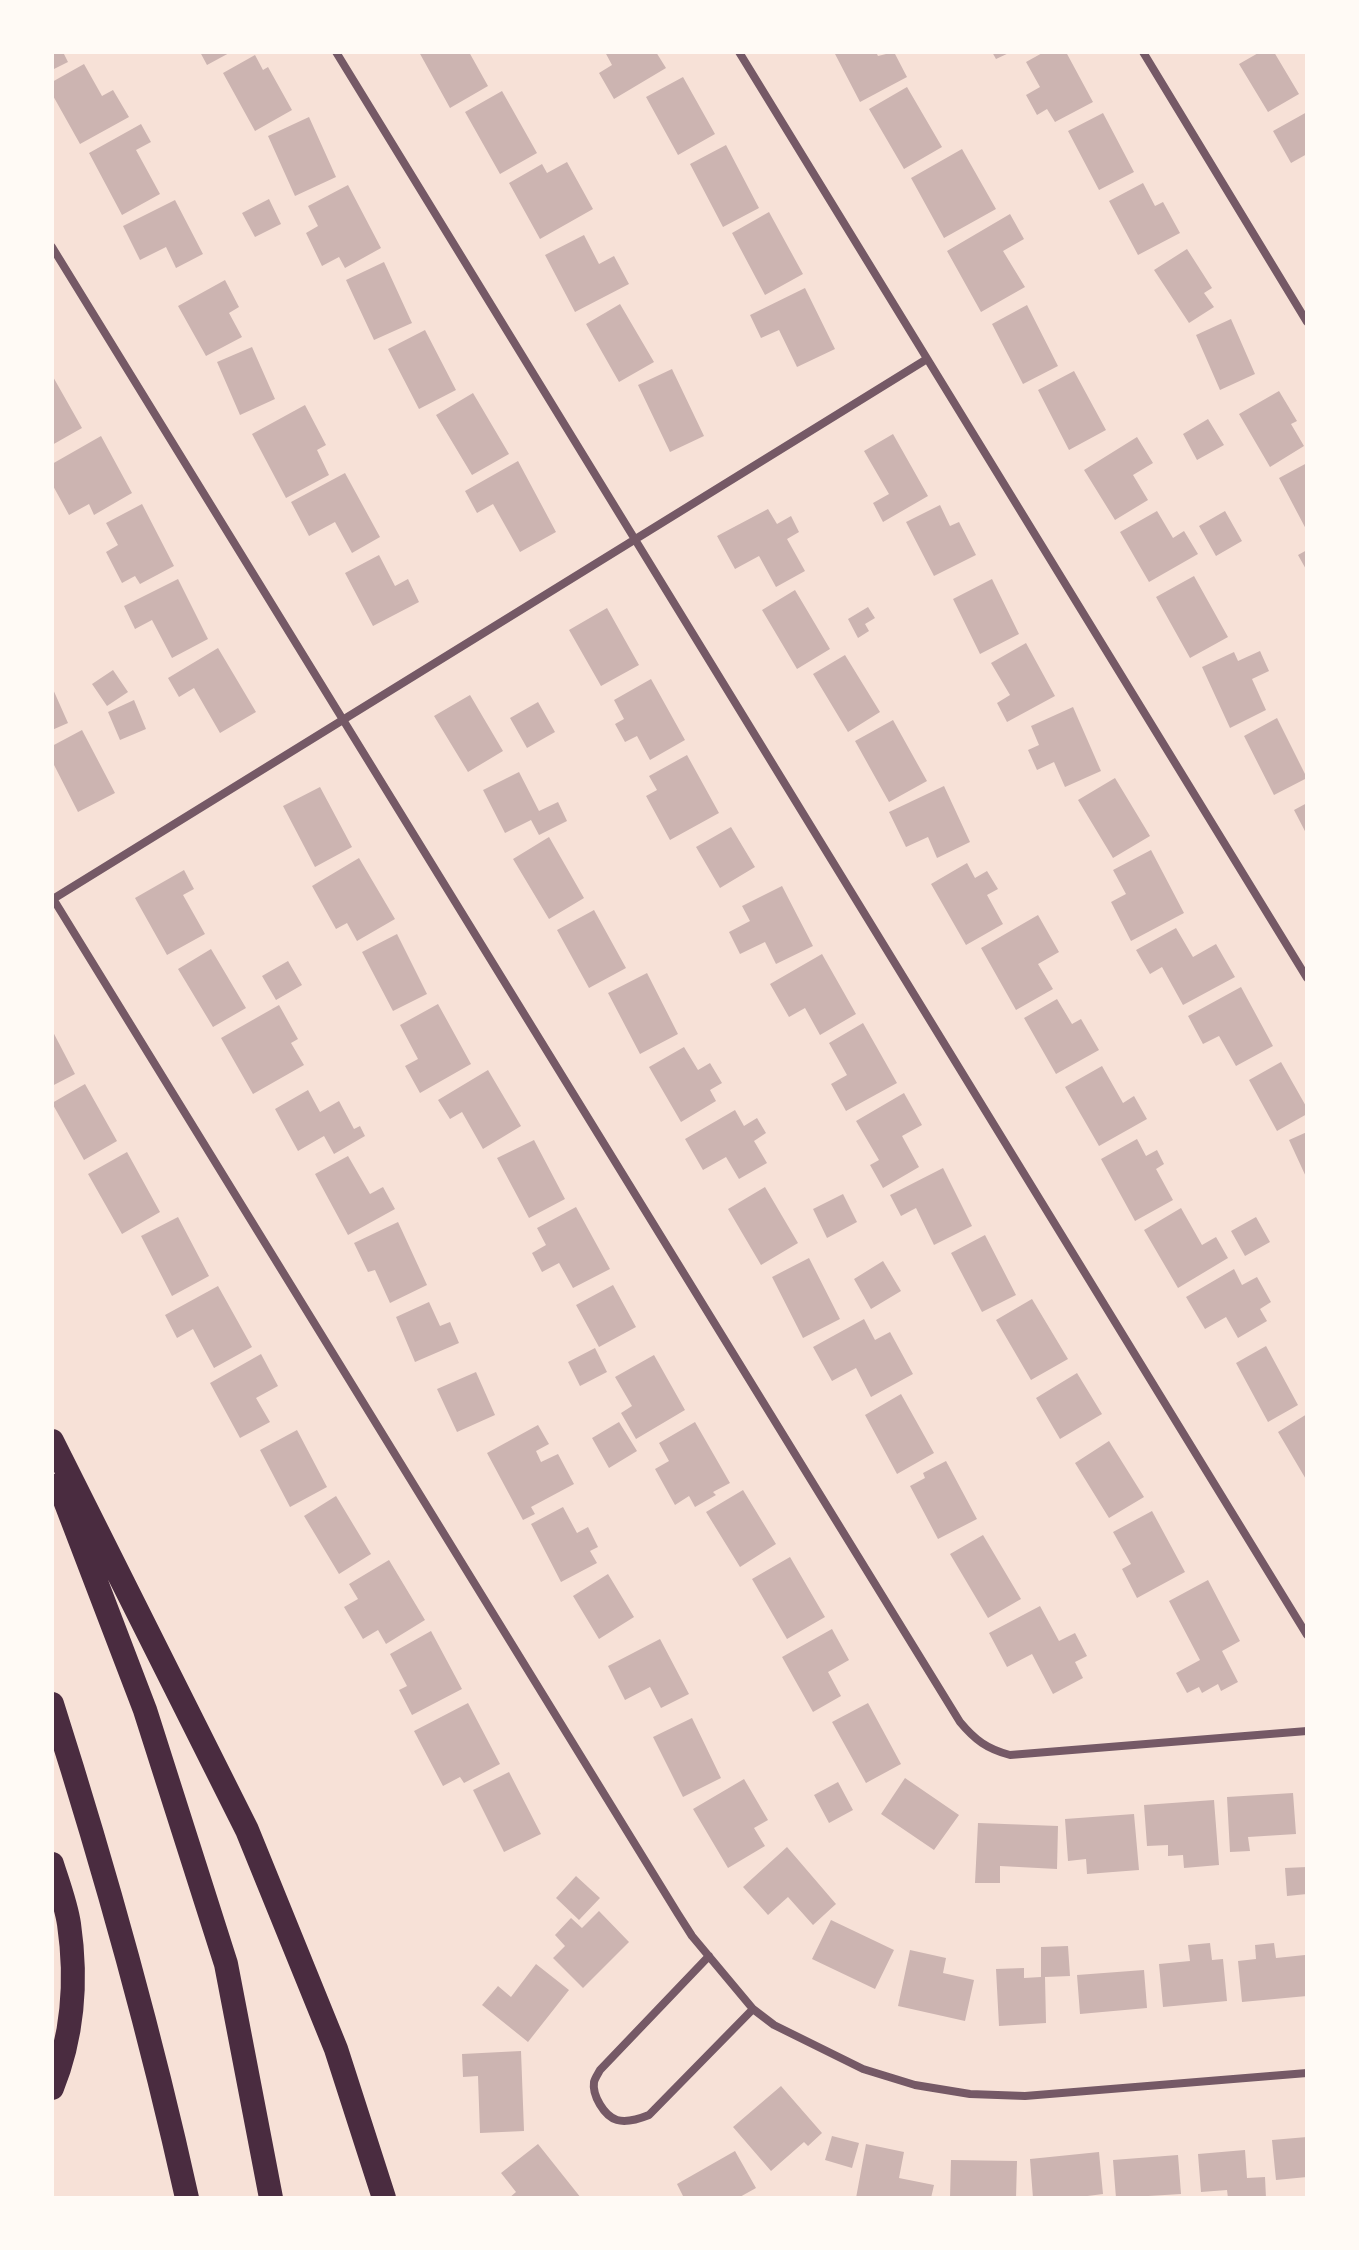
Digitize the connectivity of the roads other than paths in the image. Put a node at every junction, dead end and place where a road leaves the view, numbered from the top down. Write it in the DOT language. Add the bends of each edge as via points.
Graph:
graph roads {
  1 [pos="336,52"];
  2 [pos="739,52"];
  3 [pos="1143,52"];
  4 [pos="52,247"];
  5 [pos="1307,322"];
  6 [pos="927,359"];
  7 [pos="635,539"];
  8 [pos="342,720"];
  9 [pos="52,898"];
  10 [pos="1307,978"];
  11 [pos="52,1441"];
  12 [pos="52,1467"];
  13 [pos="1307,1635"];
  14 [pos="52,1704"];
  15 [pos="1307,1731"];
  16 [pos="52,1864"];
  17 [pos="709,1956"];
  18 [pos="753,2009"];
  19 [pos="1307,2073"];
  20 [pos="52,2088"];
  21 [pos="187,2198"];
  22 [pos="271,2198"];
  23 [pos="384,2198"];
  1 -- 7 [label="street"];
  2 -- 6 [label="street"];
  3 -- 5 [label="street"];
  4 -- 8 [label="street"];
  6 -- 7 [label="street"];
  6 -- 10 [label="street"];
  7 -- 8 [label="street"];
  7 -- 13 [label="street"];
  8 -- 9 [label="street"];
  8 -- 15 [label="street" via="974,1739 1010,1755"];
  9 -- 17 [label="street" via="644,1860"];
  11 -- 23 [label="highway" via="247,1830 336,2049"];
  12 -- 22 [label="highway" via="145,1710 226,1964"];
  14 -- 21 [label="highway" via="104,1868"];
  16 -- 20 [label="highway" via="69,1921 73,1972 63,2062"];
  17 -- 18 [label="street"];
  17 -- 18 [label="street" via="600,2070 594,2082 606,2114 618,2121 649,2115"];
  18 -- 19 [label="street" via="863,2069 970,2094 1025,2096"];
}
